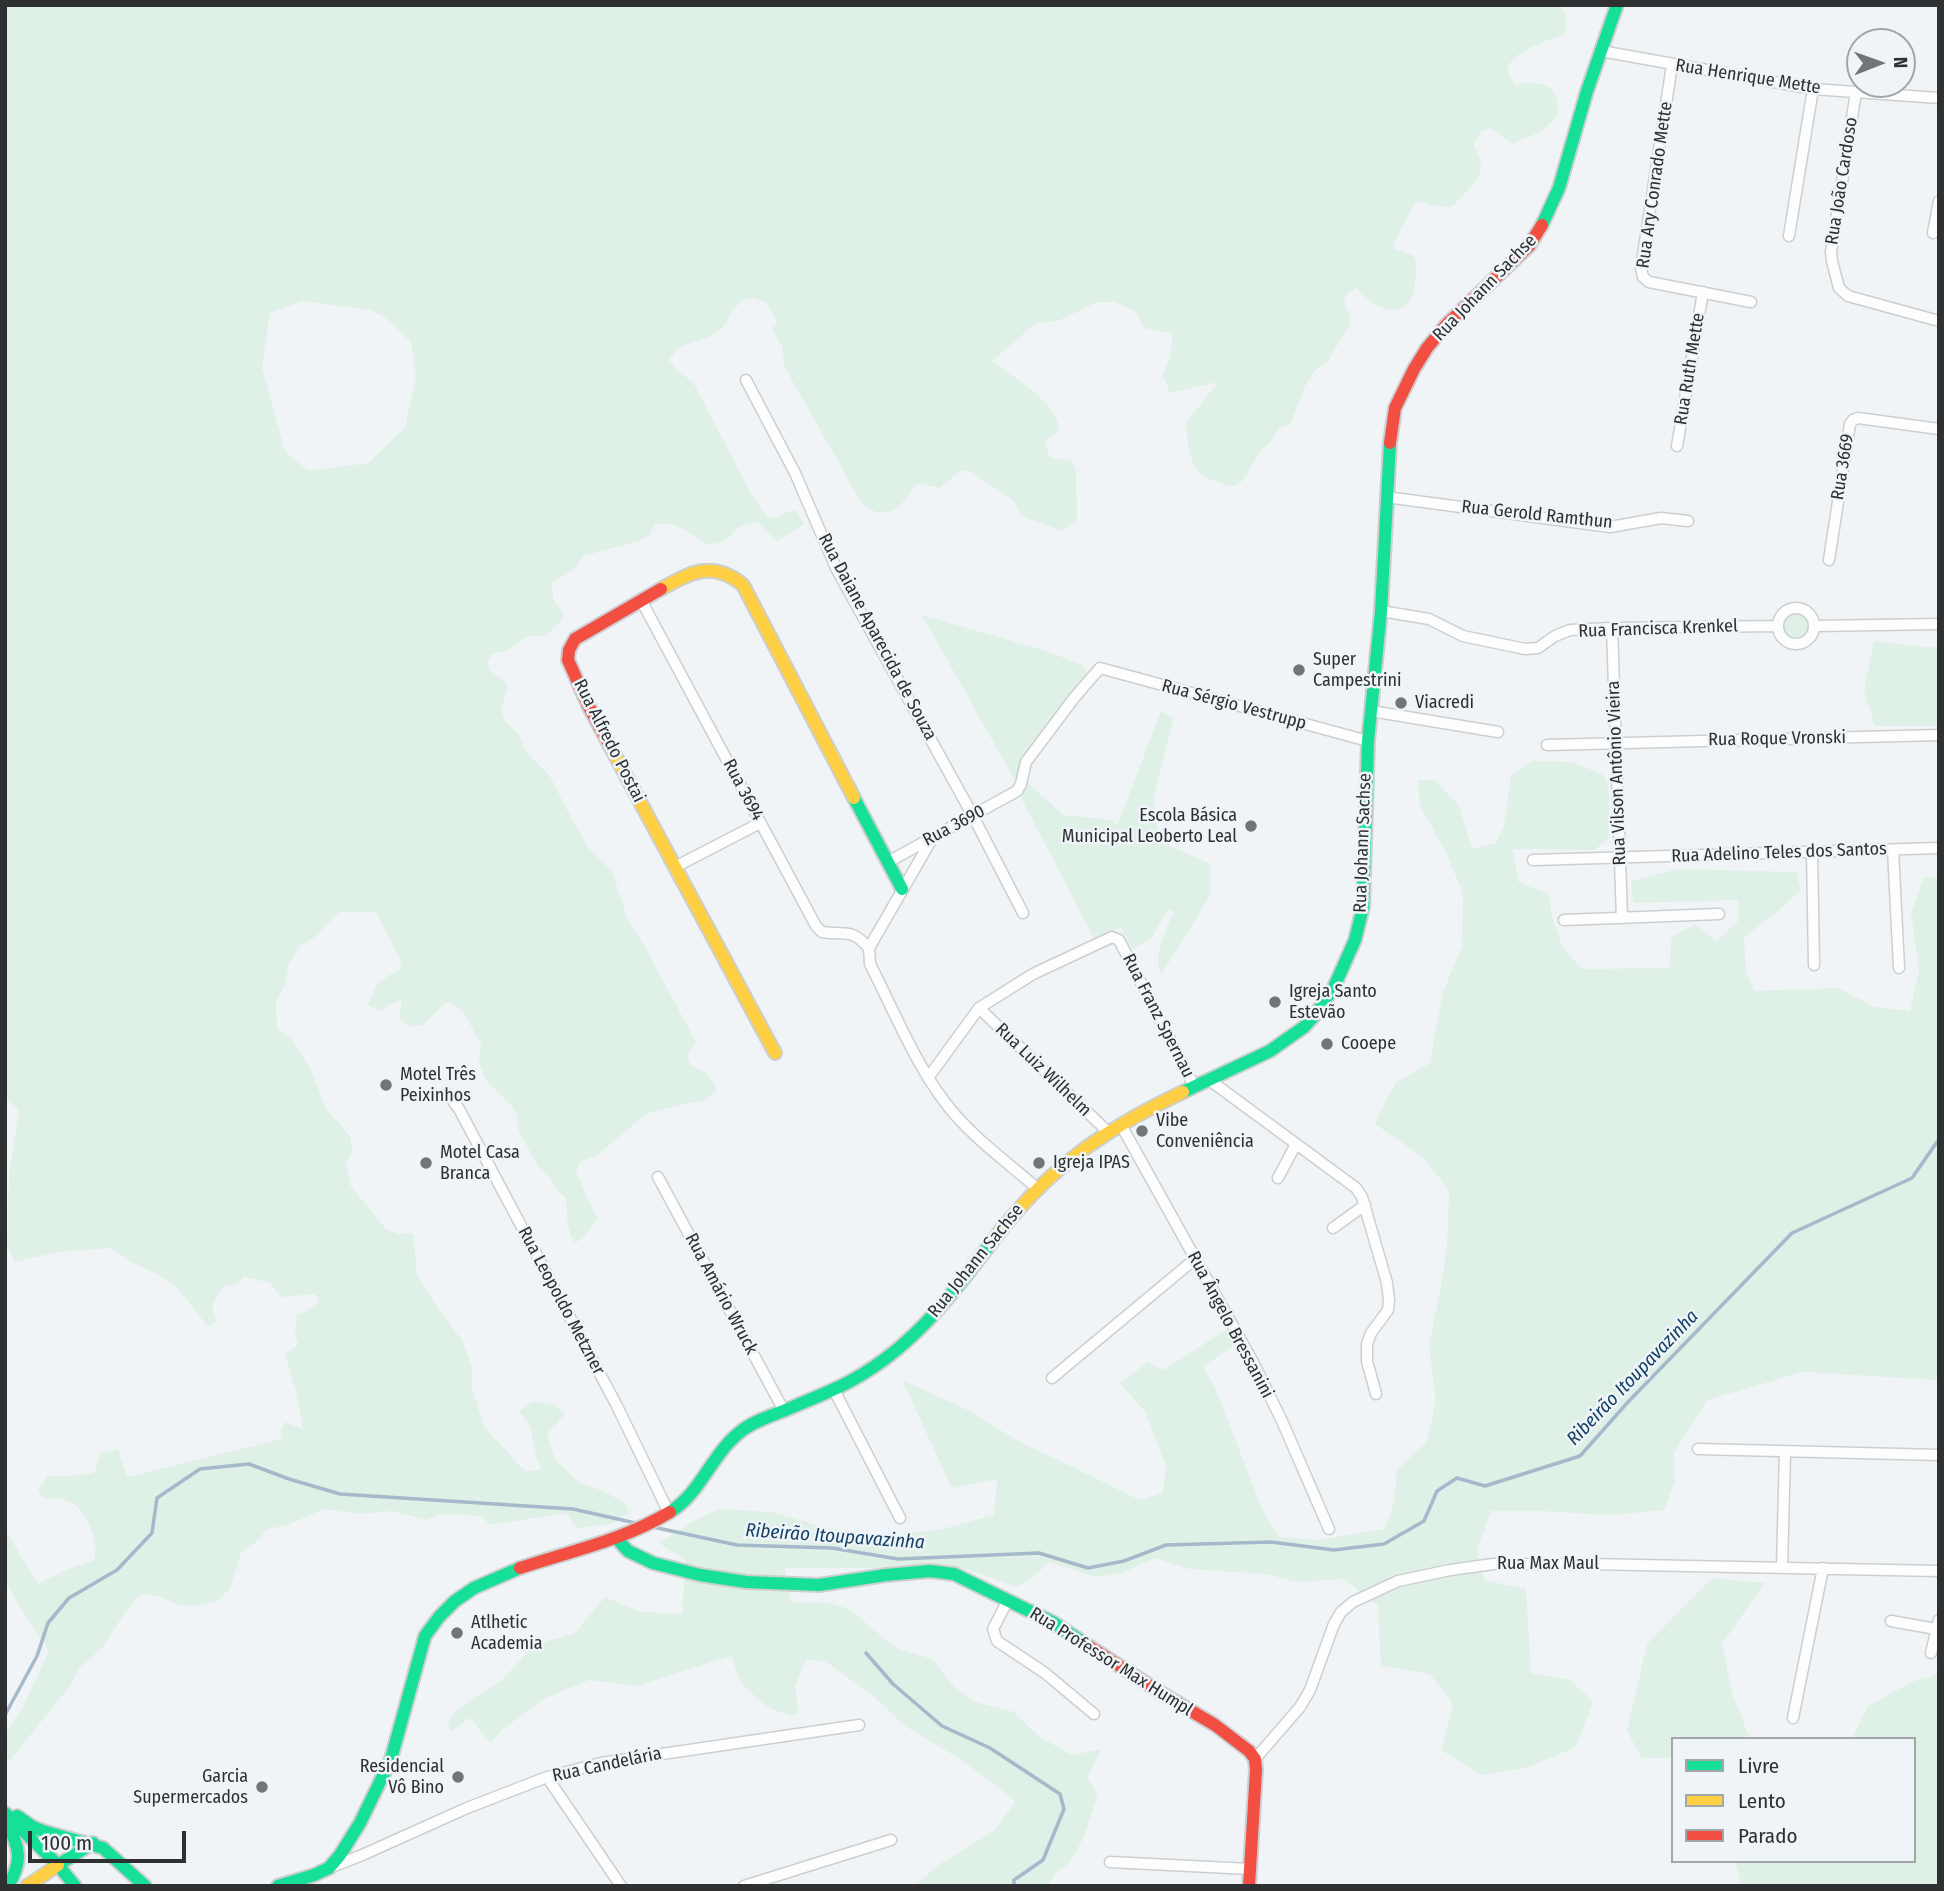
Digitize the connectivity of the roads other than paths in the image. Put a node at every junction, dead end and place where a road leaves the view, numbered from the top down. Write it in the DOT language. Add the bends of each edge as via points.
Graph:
graph roads {
  1 [pos="1618,5"];
  2 [pos="1601,51"];
  3 [pos="1672,65"];
  4 [pos="1813,89"];
  5 [pos="1846,91"];
  6 [pos="1916,97"];
  7 [pos="1855,98"];
  8 [pos="1939,99"];
  9 [pos="1939,201"];
  10 [pos="1933,233"];
  11 [pos="1789,236"];
  12 [pos="1703,292"];
  13 [pos="1751,302"];
  14 [pos="1939,321"];
  15 [pos="746,380"];
  16 [pos="1939,429"];
  17 [pos="1677,446"];
  18 [pos="1386,497"];
  19 [pos="1688,520"];
  20 [pos="1829,560"];
  21 [pos="641,600"];
  22 [pos="1381,611"];
  23 [pos="1939,624"];
  24 [pos="1777,626"];
  25 [pos="1814,626"];
  26 [pos="1612,628"];
  27 [pos="1370,712"];
  28 [pos="1498,732"];
  29 [pos="1939,735"];
  30 [pos="1368,741"];
  31 [pos="1616,743"];
  32 [pos="1547,745"];
  33 [pos="1020,789"];
  34 [pos="974,816"];
  35 [pos="760,822"];
  36 [pos="934,837"];
  37 [pos="1939,848"];
  38 [pos="1893,850"];
  39 [pos="1812,852"];
  40 [pos="1620,858"];
  41 [pos="1532,860"];
  42 [pos="888,862"];
  43 [pos="675,867"];
  44 [pos="902,889"];
  45 [pos="1023,913"];
  46 [pos="1719,914"];
  47 [pos="1622,918"];
  48 [pos="1564,920"];
  49 [pos="869,948"];
  50 [pos="1814,964"];
  51 [pos="1899,968"];
  52 [pos="979,1008"];
  53 [pos="775,1053"];
  54 [pos="928,1079"];
  55 [pos="1208,1079"];
  56 [pos="1194,1086"];
  57 [pos="447,1093"];
  58 [pos="1121,1125"];
  59 [pos="1108,1132"];
  60 [pos="1296,1144"];
  61 [pos="658,1177"];
  62 [pos="1278,1178"];
  63 [pos="1038,1189"];
  64 [pos="1365,1205"];
  65 [pos="1333,1228"];
  66 [pos="1195,1259"];
  67 [pos="1052,1378"];
  68 [pos="834,1390"];
  69 [pos="1377,1394"];
  70 [pos="784,1411"];
  71 [pos="1698,1449"];
  72 [pos="1785,1452"];
  73 [pos="1939,1455"];
  74 [pos="669,1513"];
  75 [pos="900,1517"];
  76 [pos="1329,1530"];
  77 [pos="616,1538"];
  78 [pos="1782,1567"];
  79 [pos="1823,1568"];
  80 [pos="1939,1571"];
  81 [pos="1008,1600"];
  82 [pos="1891,1621"];
  83 [pos="1938,1625"];
  84 [pos="1931,1653"];
  85 [pos="1094,1714"];
  86 [pos="1793,1718"];
  87 [pos="859,1726"];
  88 [pos="1255,1759"];
  89 [pos="547,1777"];
  90 [pos="5,1810"];
  91 [pos="5,1820"];
  92 [pos="891,1840"];
  93 [pos="93,1843"];
  94 [pos="1111,1862"];
  95 [pos="58,1865"];
  96 [pos="329,1868"];
  97 [pos="1250,1869"];
  98 [pos="8,1886"];
  99 [pos="27,1886"];
  100 [pos="75,1886"];
  101 [pos="145,1886"];
  102 [pos="278,1886"];
  103 [pos="621,1886"];
  104 [pos="744,1886"];
  105 [pos="1249,1886"];
  1 -- 2 [label="main road, Rua Johann Sachse"];
  2 -- 3 [label="street, Rua Henrique Mette"];
  2 -- 18 [label="main road, Rua Johann Sachse" via="1559,188 1537,234 1446,325 1403,390 1391,432"];
  3 -- 4 [label="street, Rua Henrique Mette"];
  3 -- 12 [label="street, Rua Ary Conrado Mette" via="1641,268 1649,282"];
  4 -- 5 [label="street, Rua Henrique Mette"];
  4 -- 11 [label="street"];
  6 -- 8 [label="street, Rua Henrique Mette"];
  7 -- 14 [label="street, Rua João Cardoso" via="1831,252 1839,288 1848,296"];
  9 -- 10 [label="street"];
  12 -- 13 [label="street, Rua Ary Conrado Mette"];
  12 -- 17 [label="street, Rua Ruth Mette"];
  15 -- 34 [label="street, Rua Daiane Aparecida de Souza" via="795,473 836,568"];
  16 -- 20 [label="street, Rua 3669" via="1853,420"];
  18 -- 19 [label="street, Rua Gerold Ramthun" via="1610,527"];
  18 -- 22 [label="main road, Rua Johann Sachse"];
  21 -- 35 [label="street, Rua 3694"];
  21 -- 42 [label="main road, Rua Alfredo Postai" via="697,571 722,573 743,585"];
  21 -- 43 [label="main road, Rua Alfredo Postai" via="575,639 568,660"];
  22 -- 26 [label="street, Rua Francisca Krenkel" via="1429,619 1463,636 1525,649 1538,648 1570,631"];
  22 -- 27 [label="main road, Rua Johann Sachse"];
  23 -- 25 [label="street"];
  24 -- 25 [label="street" via="1782,639 1795,644 1808,639"];
  24 -- 25 [label="street" via="1783,613 1796,607 1809,613"];
  24 -- 26 [label="street, Rua Francisca Krenkel"];
  26 -- 31 [label="street, Rua Vilson Antônio Vieira"];
  27 -- 28 [label="street"];
  27 -- 30 [label="main road, Rua Johann Sachse"];
  29 -- 31 [label="street, Rua Roque Vronski"];
  30 -- 33 [label="street, Rua Sérgio Vestrupp" via="1100,668 1026,761"];
  30 -- 55 [label="main road, Rua Johann Sachse" via="1363,907 1346,962 1324,1004 1301,1029 1268,1052"];
  31 -- 32 [label="street, Rua Roque Vronski"];
  31 -- 40 [label="street, Rua Vilson Antônio Vieira"];
  33 -- 34 [label="street, Rua 3690"];
  34 -- 36 [label="street, Rua 3690"];
  34 -- 45 [label="street, Rua Daiane Aparecida de Souza"];
  35 -- 43 [label="street"];
  35 -- 49 [label="street, Rua 3694" via="822,933 858,936"];
  36 -- 42 [label="street, Rua 3690"];
  36 -- 44 [label="street"];
  37 -- 38 [label="street, Rua Adelino Teles dos Santos"];
  38 -- 39 [label="street, Rua Adelino Teles dos Santos"];
  38 -- 51 [label="street"];
  39 -- 40 [label="street, Rua Adelino Teles dos Santos"];
  39 -- 50 [label="street"];
  40 -- 41 [label="street, Rua Adelino Teles dos Santos"];
  40 -- 47 [label="street, Rua Vilson Antônio Vieira"];
  42 -- 44 [label="main road, Rua Alfredo Postai"];
  43 -- 53 [label="main road, Rua Alfredo Postai"];
  44 -- 49 [label="street"];
  46 -- 47 [label="street"];
  47 -- 48 [label="street"];
  49 -- 54 [label="street" via="870,964"];
  52 -- 54 [label="street, Rua Franz Spernau"];
  52 -- 56 [label="street, Rua Franz Spernau" via="1033,974 1116,938"];
  52 -- 59 [label="street, Rua Luiz Wilhelm"];
  54 -- 63 [label="street" via="966,1127"];
  55 -- 56 [label="main road, Rua Johann Sachse"];
  55 -- 60 [label="street"];
  56 -- 58 [label="main road, Rua Johann Sachse"];
  57 -- 74 [label="street, Rua Leopoldo Metzner" via="617,1406"];
  58 -- 59 [label="main road, Rua Johann Sachse"];
  58 -- 66 [label="street, Rua Ângelo Bressanini"];
  59 -- 63 [label="main road, Rua Johann Sachse"];
  60 -- 62 [label="street"];
  60 -- 64 [label="street" via="1356,1188"];
  61 -- 70 [label="street, Rua Amário Wruck"];
  63 -- 68 [label="main road, Rua Johann Sachse" via="914,1336 876,1368"];
  64 -- 65 [label="street"];
  64 -- 69 [label="street" via="1389,1300 1388,1310 1367,1344"];
  66 -- 67 [label="street"];
  66 -- 76 [label="street, Rua Ângelo Bressanini" via="1254,1364"];
  68 -- 70 [label="main road, Rua Johann Sachse"];
  68 -- 75 [label="street"];
  70 -- 74 [label="main road, Rua Johann Sachse" via="732,1439 686,1501"];
  71 -- 72 [label="street"];
  72 -- 73 [label="street"];
  72 -- 78 [label="street"];
  74 -- 77 [label="main road, Rua Johann Sachse"];
  77 -- 81 [label="main road, Rua Professor Max Humpl" via="628,1551 653,1563 700,1575 819,1585 930,1572 954,1574"];
  77 -- 96 [label="main road" via="498,1577 455,1602 431,1626 420,1649 384,1776 360,1823"];
  78 -- 79 [label="street, Rua Max Maul"];
  78 -- 88 [label="street, Rua Max Maul" via="1493,1564 1398,1581 1341,1612 1310,1690"];
  79 -- 80 [label="street, Rua Max Maul"];
  79 -- 86 [label="street"];
  81 -- 85 [label="street" via="993,1629 997,1641"];
  81 -- 88 [label="main road, Rua Professor Max Humpl" via="1054,1623 1215,1725"];
  82 -- 83 [label="street"];
  83 -- 84 [label="street"];
  87 -- 89 [label="street, Rua Candelária" via="591,1765"];
  88 -- 97 [label="main road"];
  89 -- 96 [label="street, Rua Candelária"];
  89 -- 103 [label="street"];
  90 -- 93 [label="main road" via="46,1832"];
  90 -- 95 [label="main road"];
  91 -- 98 [label="main road" via="20,1852"];
  92 -- 104 [label="street"];
  93 -- 95 [label="main road"];
  93 -- 101 [label="main road"];
  94 -- 97 [label="street"];
  95 -- 99 [label="main road"];
  95 -- 100 [label="main road"];
  96 -- 102 [label="main road"];
  97 -- 105 [label="main road"];
}
